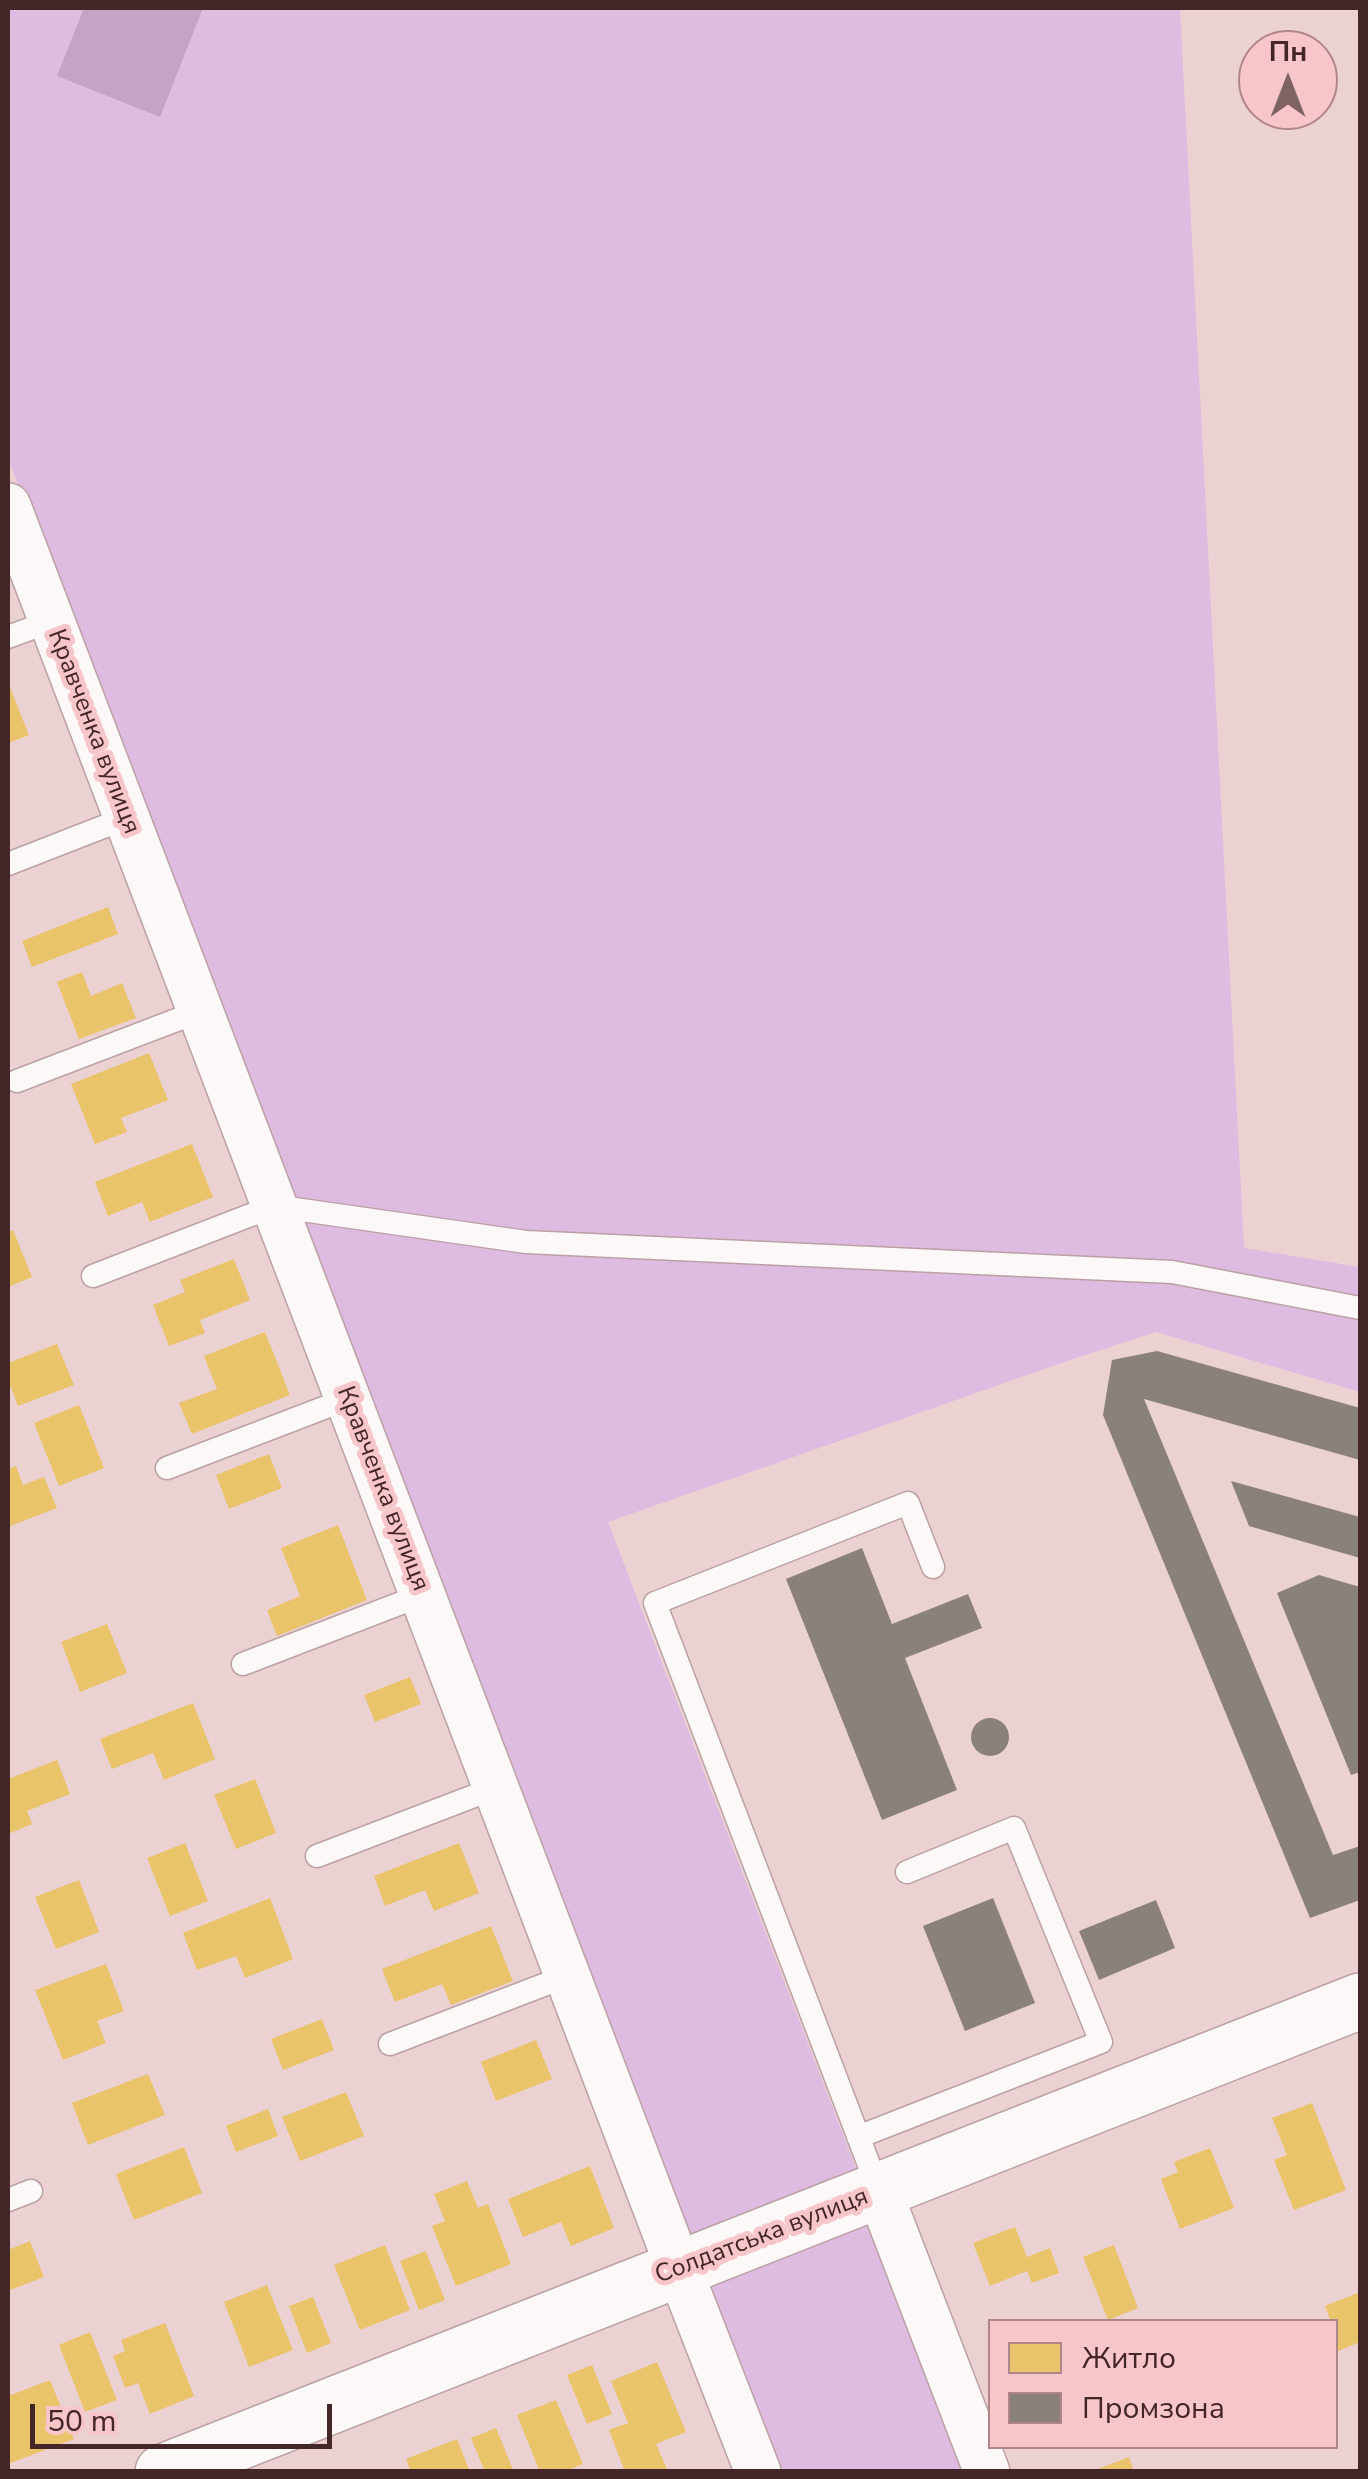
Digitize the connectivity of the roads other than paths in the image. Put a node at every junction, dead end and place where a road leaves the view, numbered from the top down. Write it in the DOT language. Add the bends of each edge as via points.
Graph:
graph roads {
  1 [pos="8,506"];
  2 [pos="51,621"];
  3 [pos="8,637"];
  4 [pos="126,818"];
  5 [pos="8,864"];
  6 [pos="200,1011"];
  7 [pos="17,1081"];
  8 [pos="274,1206"];
  9 [pos="93,1276"];
  10 [pos="1360,1308"];
  11 [pos="347,1399"];
  12 [pos="166,1468"];
  13 [pos="933,1567"];
  14 [pos="422,1595"];
  15 [pos="242,1664"];
  16 [pos="496,1788"];
  17 [pos="317,1856"];
  18 [pos="908,1872"];
  19 [pos="567,1976"];
  20 [pos="1360,2001"];
  21 [pos="390,2044"];
  22 [pos="858,2137"];
  23 [pos="31,2191"];
  24 [pos="878,2191"];
  25 [pos="8,2200"];
  26 [pos="679,2269"];
  27 [pos="164,2472"];
  28 [pos="758,2472"];
  29 [pos="988,2472"];
  1 -- 2 [label="street, Кравченка вулиця"];
  2 -- 3 [label="lane"];
  2 -- 4 [label="street, Кравченка вулиця"];
  4 -- 5 [label="lane"];
  4 -- 6 [label="street, Кравченка вулиця"];
  6 -- 7 [label="lane"];
  6 -- 8 [label="street, Кравченка вулиця"];
  8 -- 9 [label="lane"];
  8 -- 10 [label="lane" via="526,1242 1172,1272"];
  8 -- 11 [label="street, Кравченка вулиця"];
  11 -- 12 [label="lane"];
  11 -- 14 [label="street, Кравченка вулиця"];
  13 -- 22 [label="lane" via="908,1504 656,1603"];
  14 -- 15 [label="lane"];
  14 -- 16 [label="street, Кравченка вулиця"];
  16 -- 17 [label="lane"];
  16 -- 19 [label="street, Кравченка вулиця"];
  18 -- 22 [label="lane" via="1014,1828 1101,2042"];
  19 -- 21 [label="lane"];
  19 -- 26 [label="street, Кравченка вулиця"];
  20 -- 24 [label="street, Солдатська вулиця"];
  22 -- 24 [label="lane"];
  23 -- 25 [label="lane"];
  24 -- 26 [label="street, Солдатська вулиця"];
  24 -- 29 [label="street"];
  26 -- 27 [label="street, Солдатська вулиця"];
  26 -- 28 [label="street, Кравченка вулиця"];
}
